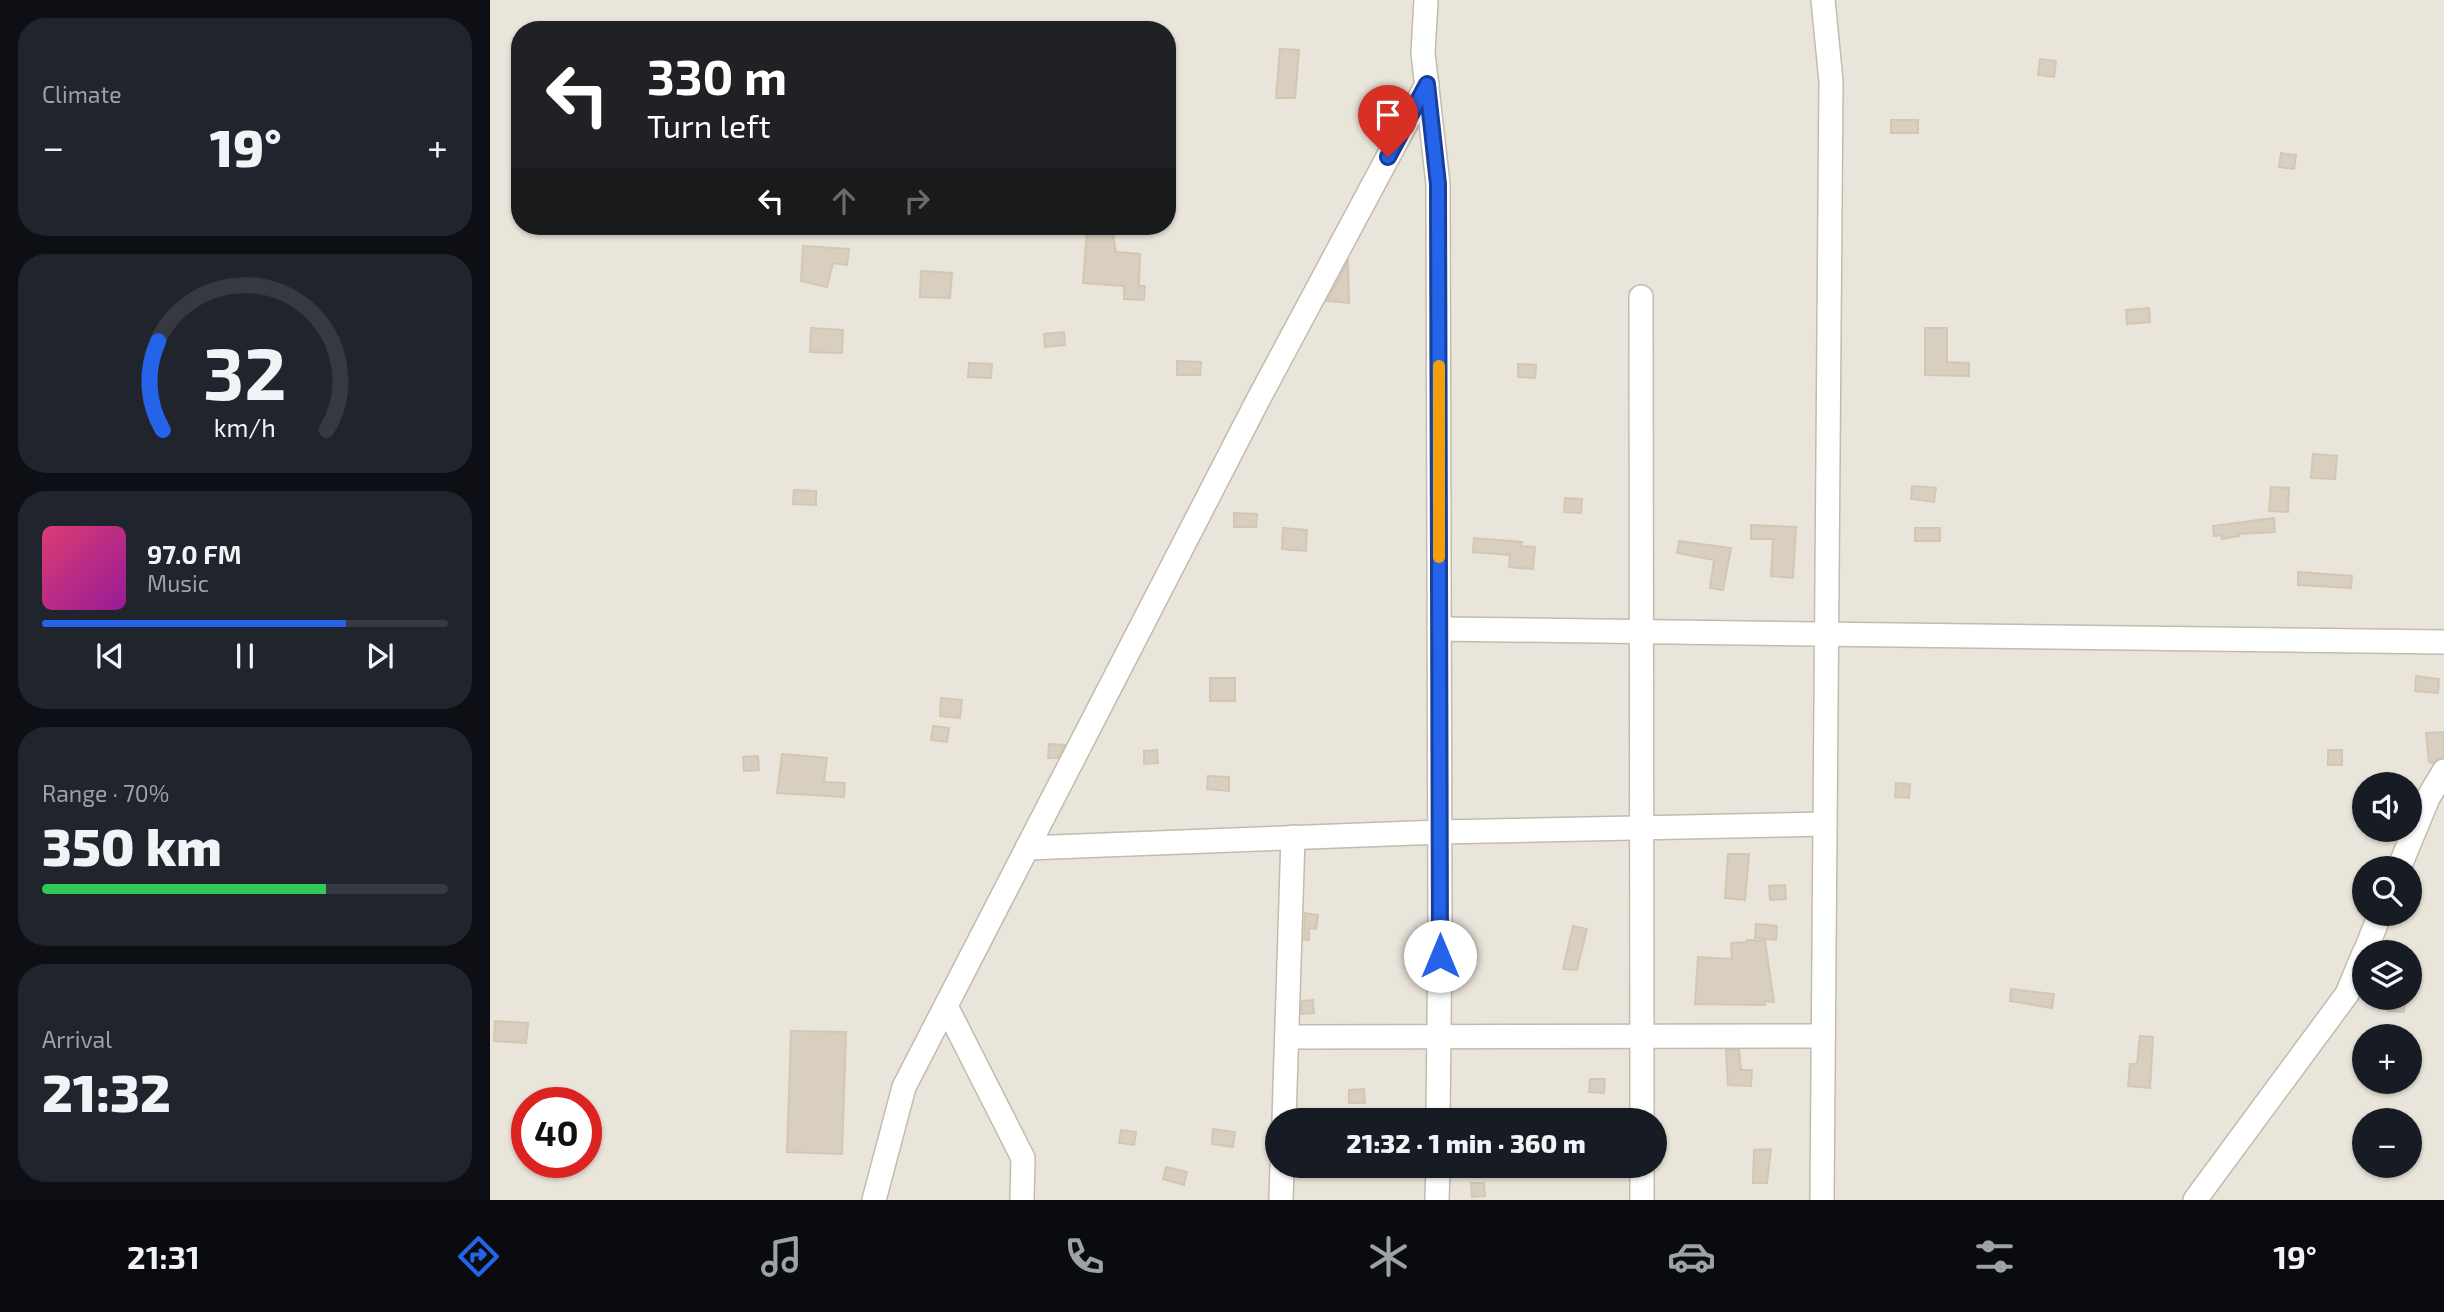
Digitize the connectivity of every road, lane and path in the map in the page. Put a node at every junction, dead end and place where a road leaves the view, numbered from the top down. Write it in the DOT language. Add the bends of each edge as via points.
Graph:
graph roads {
  1 [pos="1426,0"];
  2 [pos="1823,0"];
  3 [pos="1427,84"];
  4 [pos="1641,297"];
  5 [pos="1439,629"];
  6 [pos="1642,632"];
  7 [pos="1826,635"];
  8 [pos="2444,642"];
  9 [pos="2444,771"];
  10 [pos="1825,824"];
  11 [pos="1642,828"];
  12 [pos="1440,832"];
  13 [pos="1293,837"];
  14 [pos="1027,848"];
  15 [pos="2404,856"];
  16 [pos="2352,982"];
  17 [pos="946,1006"];
  18 [pos="1642,1036"];
  19 [pos="1823,1036"];
  20 [pos="1287,1037"];
  21 [pos="1439,1037"];
  22 [pos="1284,1108"];
  23 [pos="1438,1108"];
  24 [pos="1642,1108"];
  25 [pos="1282,1178"];
  26 [pos="1438,1178"];
  27 [pos="1642,1178"];
  28 [pos="874,1200"];
  29 [pos="1022,1200"];
  30 [pos="1281,1200"];
  31 [pos="1437,1200"];
  32 [pos="1642,1200"];
  33 [pos="1822,1200"];
  34 [pos="2195,1200"];
  1 -- 3 [label="street" via="1423,53"];
  2 -- 7 [label="street" via="1831,81"];
  3 -- 5 [label="street" via="1438,184"];
  3 -- 14 [label="street"];
  4 -- 6 [label="street"];
  5 -- 6 [label="street"];
  5 -- 12 [label="street"];
  6 -- 7 [label="street"];
  6 -- 11 [label="street"];
  7 -- 8 [label="street"];
  7 -- 10 [label="street"];
  9 -- 15 [label="street"];
  10 -- 11 [label="street"];
  10 -- 19 [label="street"];
  11 -- 12 [label="street"];
  11 -- 18 [label="street"];
  12 -- 13 [label="street"];
  12 -- 21 [label="street"];
  13 -- 14 [label="street"];
  13 -- 20 [label="street"];
  14 -- 17 [label="street"];
  16 -- 34 [label="street"];
  17 -- 28 [label="street" via="904,1087"];
  17 -- 29 [label="street" via="1023,1158"];
  18 -- 19 [label="street"];
  18 -- 21 [label="street"];
  18 -- 24 [label="street"];
  19 -- 33 [label="street"];
  20 -- 21 [label="street"];
  20 -- 22 [label="street"];
  21 -- 23 [label="street"];
  25 -- 30 [label="street"];
  26 -- 31 [label="street"];
  27 -- 32 [label="street"];
}
